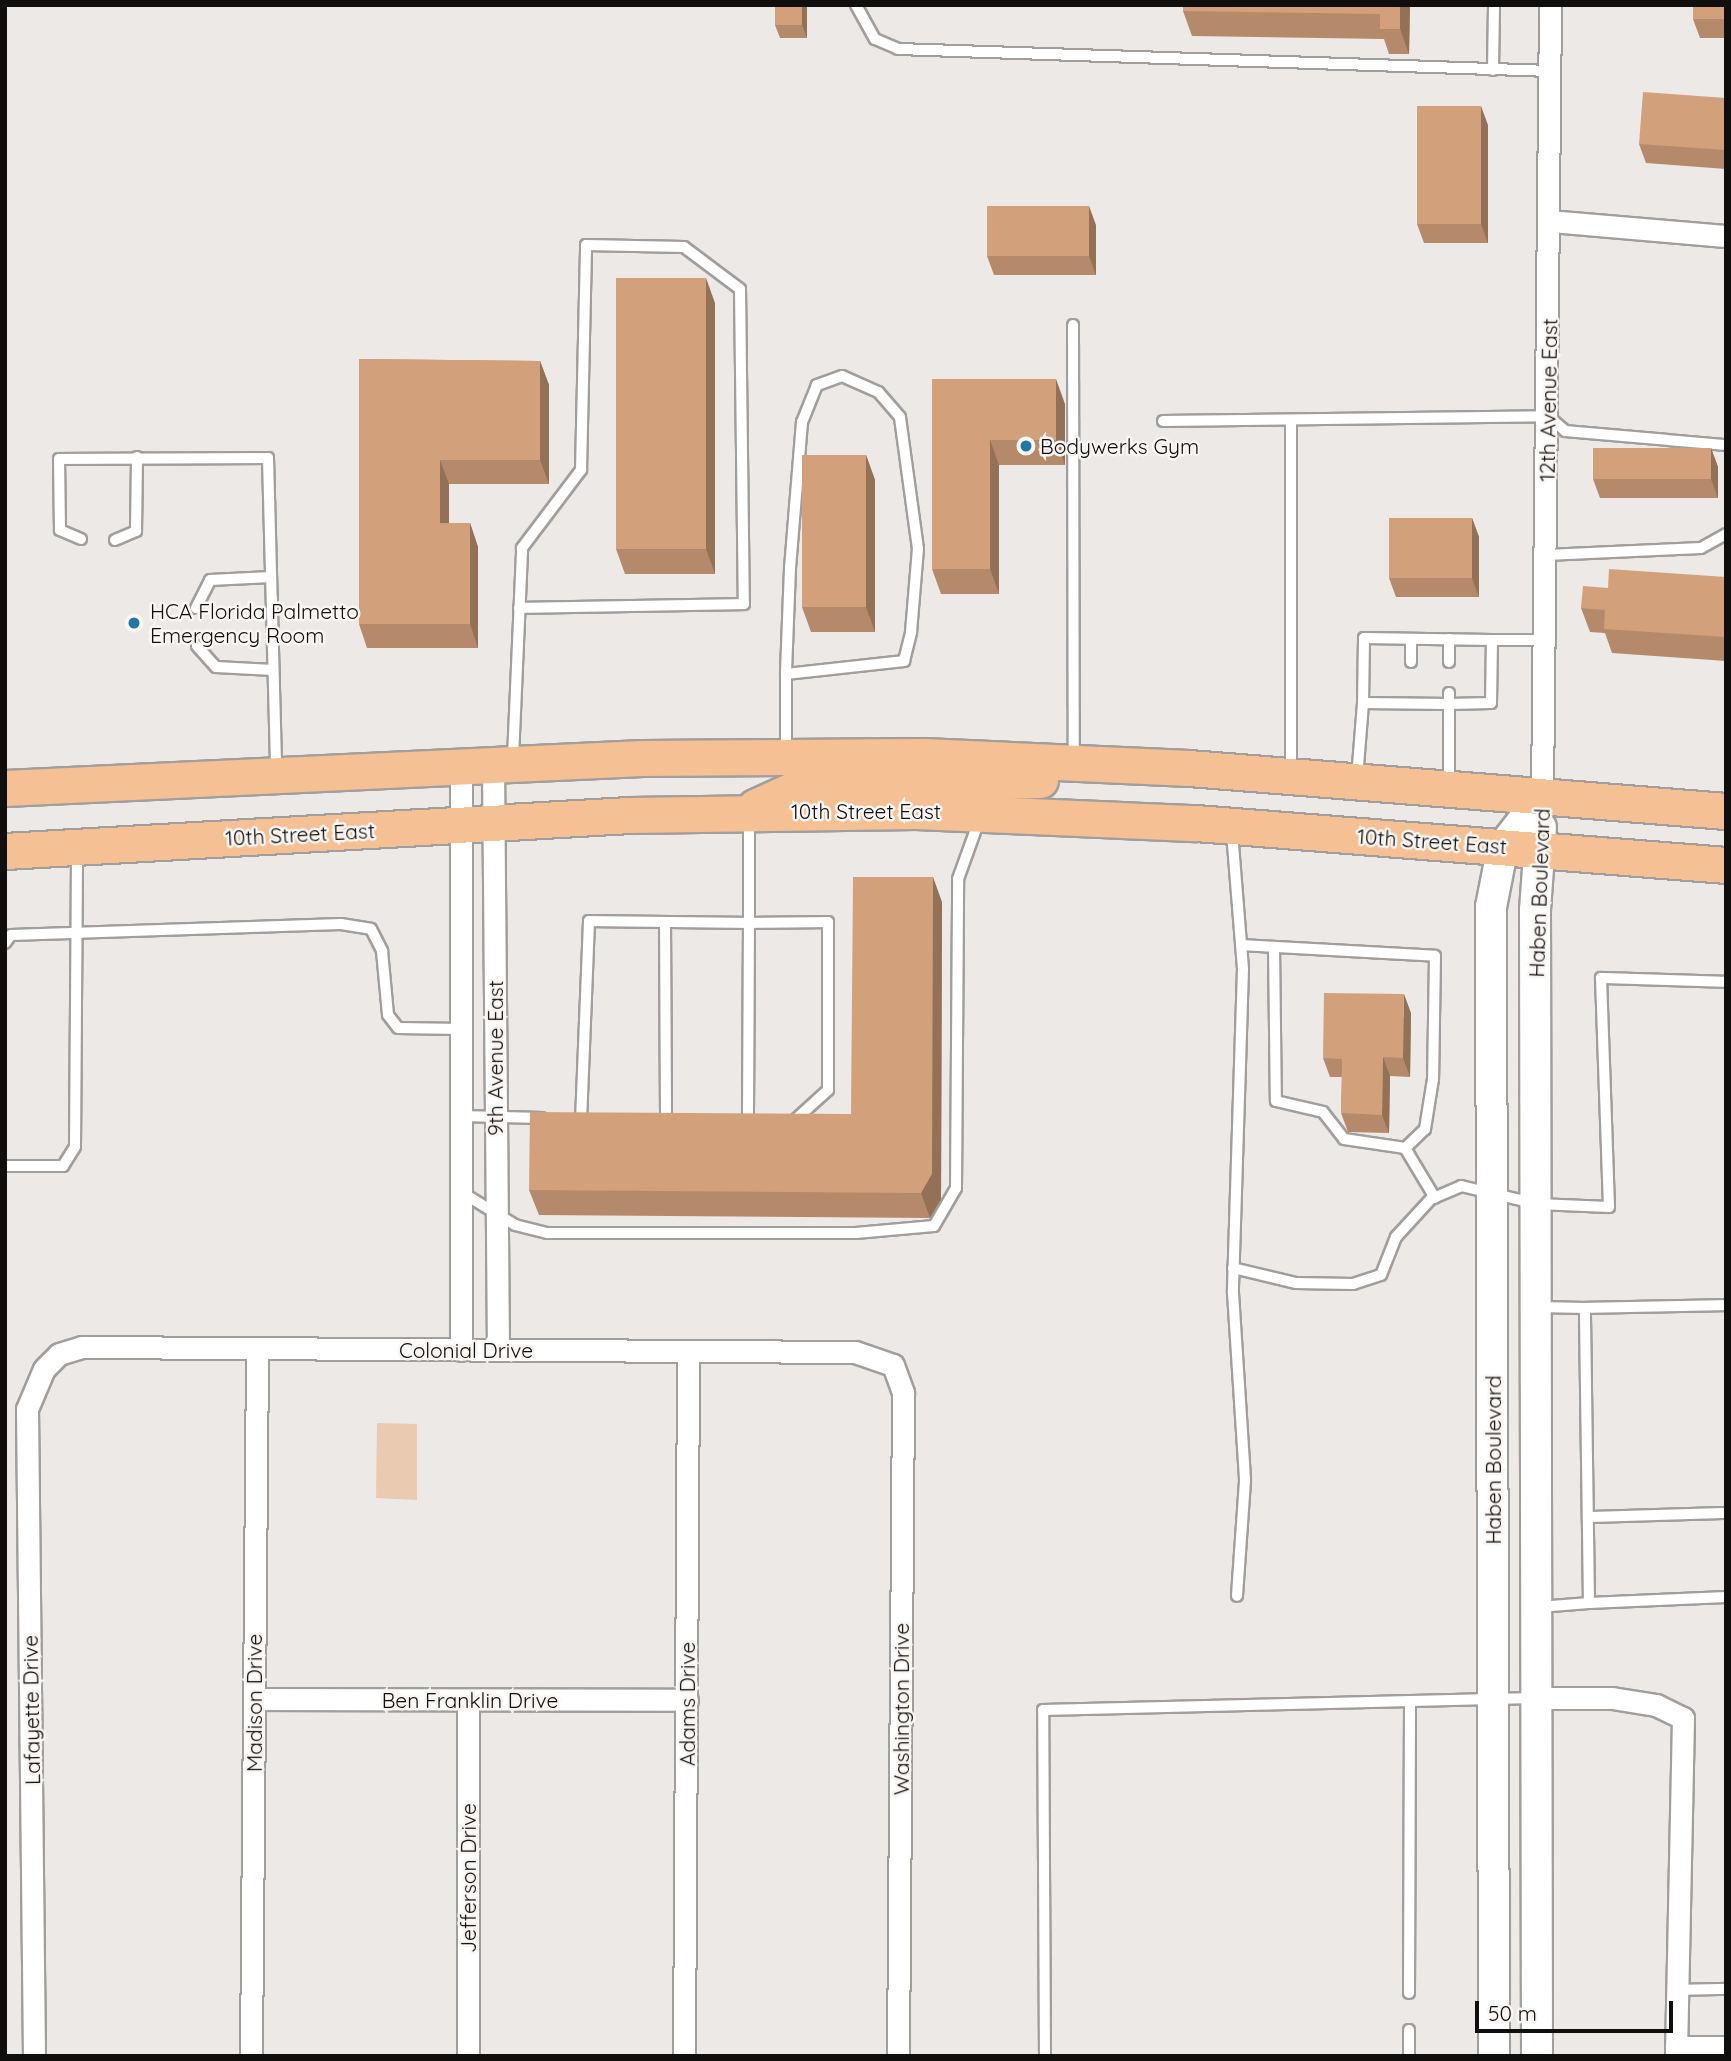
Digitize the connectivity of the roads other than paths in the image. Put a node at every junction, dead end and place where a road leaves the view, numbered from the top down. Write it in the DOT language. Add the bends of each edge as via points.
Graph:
graph roads {
  1 [pos="856,5"];
  2 [pos="1493,5"];
  3 [pos="1550,5"];
  4 [pos="1493,70"];
  5 [pos="1550,71"];
  6 [pos="1550,221"];
  7 [pos="1726,236"];
  8 [pos="1073,325"];
  9 [pos="1548,416"];
  10 [pos="1163,421"];
  11 [pos="1291,421"];
  12 [pos="1726,445"];
  13 [pos="137,457"];
  14 [pos="1726,534"];
  15 [pos="81,539"];
  16 [pos="115,540"];
  17 [pos="1546,555"];
  18 [pos="271,577"];
  19 [pos="196,608"];
  20 [pos="519,608"];
  21 [pos="1411,639"];
  22 [pos="1448,639"];
  23 [pos="1492,640"];
  24 [pos="1545,640"];
  25 [pos="197,646"];
  26 [pos="1411,662"];
  27 [pos="1448,662"];
  28 [pos="274,670"];
  29 [pos="786,674"];
  30 [pos="1448,698"];
  31 [pos="1363,703"];
  32 [pos="786,756"];
  33 [pos="1074,761"];
  34 [pos="489,766"];
  35 [pos="1291,775"];
  36 [pos="276,776"];
  37 [pos="1356,780"];
  38 [pos="91,784"];
  39 [pos="5,788"];
  40 [pos="1448,788"];
  41 [pos="1542,796"];
  42 [pos="5,801"];
  43 [pos="749,811"];
  44 [pos="1726,811"];
  45 [pos="980,813"];
  46 [pos="478,824"];
  47 [pos="1232,826"];
  48 [pos="1503,846"];
  49 [pos="77,847"];
  50 [pos="1540,850"];
  51 [pos="5,851"];
  52 [pos="1726,865"];
  53 [pos="665,922"];
  54 [pos="749,923"];
  55 [pos="77,934"];
  56 [pos="5,943"];
  57 [pos="1241,945"];
  58 [pos="1274,947"];
  59 [pos="1726,982"];
  60 [pos="462,1029"];
  61 [pos="461,1116"];
  62 [pos="495,1116"];
  63 [pos="556,1119"];
  64 [pos="748,1119"];
  65 [pos="761,1119"];
  66 [pos="775,1119"];
  67 [pos="568,1120"];
  68 [pos="666,1120"];
  69 [pos="680,1120"];
  70 [pos="735,1120"];
  71 [pos="581,1121"];
  72 [pos="593,1121"];
  73 [pos="654,1121"];
  74 [pos="1405,1148"];
  75 [pos="5,1166"];
  76 [pos="1492,1190"];
  77 [pos="461,1192"];
  78 [pos="1435,1198"];
  79 [pos="1536,1204"];
  80 [pos="496,1210"];
  81 [pos="1233,1268"];
  82 [pos="1726,1305"];
  83 [pos="1537,1307"];
  84 [pos="1585,1308"];
  85 [pos="257,1350"];
  86 [pos="461,1350"];
  87 [pos="498,1350"];
  88 [pos="688,1352"];
  89 [pos="893,1365"];
  90 [pos="44,1369"];
  91 [pos="1726,1513"];
  92 [pos="1588,1517"];
  93 [pos="1237,1596"];
  94 [pos="1726,1597"];
  95 [pos="1589,1603"];
  96 [pos="1536,1607"];
  97 [pos="1536,1698"];
  98 [pos="254,1699"];
  99 [pos="1495,1699"];
  100 [pos="687,1700"];
  101 [pos="468,1701"];
  102 [pos="1410,1702"];
  103 [pos="1726,1989"];
  104 [pos="1677,1990"];
  105 [pos="1409,1993"];
  106 [pos="1409,2030"];
  107 [pos="1726,2047"];
  108 [pos="1676,2051"];
  109 [pos="34,2056"];
  110 [pos="251,2056"];
  111 [pos="468,2056"];
  112 [pos="684,2056"];
  113 [pos="898,2056"];
  114 [pos="1045,2056"];
  115 [pos="1409,2056"];
  116 [pos="1494,2056"];
  117 [pos="1537,2056"];
  1 -- 4 [label="lane" via="875,38 898,50"];
  2 -- 4 [label="lane"];
  3 -- 5 [label="street, 12th Avenue East"];
  4 -- 5 [label="lane"];
  5 -- 6 [label="street, 12th Avenue East"];
  6 -- 7 [label="street"];
  6 -- 9 [label="street, 12th Avenue East"];
  8 -- 33 [label="lane"];
  9 -- 11 [label="lane"];
  9 -- 12 [label="lane" via="1565,431"];
  9 -- 17 [label="street, 12th Avenue East"];
  10 -- 11 [label="lane"];
  11 -- 35 [label="lane"];
  13 -- 15 [label="lane" via="59,458 60,530"];
  13 -- 16 [label="lane" via="136,531"];
  13 -- 18 [label="lane" via="268,458"];
  14 -- 17 [label="lane" via="1701,548"];
  17 -- 24 [label="street, 12th Avenue East"];
  18 -- 19 [label="lane" via="210,580"];
  18 -- 28 [label="lane"];
  20 -- 20 [label="lane" via="522,548 581,470 586,245 684,247 740,289 744,604"];
  20 -- 34 [label="lane"];
  21 -- 22 [label="lane"];
  21 -- 26 [label="lane"];
  21 -- 31 [label="lane" via="1364,638"];
  22 -- 23 [label="lane"];
  22 -- 27 [label="lane"];
  23 -- 24 [label="lane"];
  23 -- 30 [label="lane" via="1491,704"];
  24 -- 41 [label="street, 12th Avenue East"];
  25 -- 28 [label="lane" via="216,667"];
  28 -- 36 [label="lane"];
  29 -- 29 [label="lane" via="802,422 817,385 842,376 878,392 900,417 918,549 911,632 904,661"];
  29 -- 32 [label="lane"];
  30 -- 31 [label="lane"];
  30 -- 40 [label="lane"];
  31 -- 37 [label="lane"];
  32 -- 33 [label="main road"];
  32 -- 34 [label="main road"];
  33 -- 35 [label="main road"];
  33 -- 43 [label="main road" via="1036,781 803,785"];
  34 -- 36 [label="main road"];
  34 -- 46 [label="street, 9th Avenue East"];
  34 -- 46 [label="street, 9th Avenue East"];
  35 -- 37 [label="main road"];
  36 -- 38 [label="main road"];
  37 -- 40 [label="main road"];
  38 -- 39 [label="main road"];
  38 -- 42 [label="main road"];
  40 -- 41 [label="main road"];
  41 -- 44 [label="main road"];
  41 -- 48 [label="street, Haben Boulevard"];
  41 -- 50 [label="street, Haben Boulevard"];
  43 -- 45 [label="main road, 10th Street East"];
  43 -- 46 [label="main road, 10th Street East"];
  43 -- 54 [label="lane"];
  45 -- 47 [label="main road, 10th Street East"];
  45 -- 80 [label="lane" via="958,879 956,1188 934,1226 856,1233 547,1233 515,1225"];
  46 -- 49 [label="main road, 10th Street East"];
  46 -- 60 [label="street, 9th Avenue East"];
  46 -- 62 [label="street, 9th Avenue East"];
  47 -- 48 [label="main road, 10th Street East"];
  47 -- 57 [label="lane"];
  48 -- 50 [label="main road, 10th Street East"];
  48 -- 76 [label="street, Haben Boulevard" via="1491,907"];
  49 -- 51 [label="main road, 10th Street East"];
  49 -- 55 [label="lane"];
  50 -- 52 [label="main road, 10th Street East"];
  50 -- 79 [label="street, Haben Boulevard"];
  53 -- 54 [label="lane"];
  53 -- 68 [label="lane"];
  53 -- 71 [label="lane" via="589,921"];
  54 -- 64 [label="lane"];
  54 -- 66 [label="lane" via="828,922 828,1090 801,1119"];
  55 -- 56 [label="lane" via="11,935"];
  55 -- 60 [label="lane" via="341,924 371,929 382,951 387,1015 398,1028"];
  55 -- 75 [label="lane" via="75,1147 63,1166"];
  57 -- 58 [label="lane"];
  57 -- 81 [label="lane"];
  58 -- 74 [label="lane" via="1276,1101 1323,1112 1344,1139"];
  58 -- 74 [label="lane" via="1434,956 1433,1079 1425,1129"];
  59 -- 79 [label="lane" via="1601,978 1609,1207"];
  60 -- 61 [label="street, 9th Avenue East"];
  61 -- 62 [label="lane"];
  61 -- 77 [label="street, 9th Avenue East"];
  62 -- 63 [label="lane"];
  62 -- 80 [label="street, 9th Avenue East"];
  64 -- 65 [label="lane"];
  64 -- 70 [label="lane"];
  67 -- 71 [label="lane"];
  68 -- 69 [label="lane"];
  68 -- 73 [label="lane"];
  71 -- 72 [label="lane"];
  74 -- 78 [label="lane"];
  76 -- 78 [label="lane" via="1461,1186"];
  76 -- 79 [label="lane"];
  76 -- 99 [label="street, Haben Boulevard"];
  77 -- 80 [label="lane"];
  77 -- 86 [label="street, 9th Avenue East"];
  78 -- 81 [label="lane" via="1396,1237 1381,1275 1353,1284 1296,1283"];
  79 -- 83 [label="street, Haben Boulevard"];
  80 -- 87 [label="street, 9th Avenue East"];
  81 -- 93 [label="lane" via="1245,1481"];
  82 -- 84 [label="lane"];
  83 -- 84 [label="lane"];
  83 -- 96 [label="street, Haben Boulevard"];
  84 -- 92 [label="lane"];
  85 -- 86 [label="street, Colonial Drive"];
  85 -- 90 [label="street, Colonial Drive" via="82,1348 59,1354"];
  85 -- 98 [label="street, Madison Drive"];
  86 -- 87 [label="street, Colonial Drive"];
  87 -- 88 [label="street, Colonial Drive"];
  88 -- 89 [label="street, Colonial Drive" via="855,1352"];
  88 -- 100 [label="street, Adams Drive"];
  89 -- 113 [label="street, Washington Drive" via="903,1393"];
  90 -- 109 [label="street, Lafayette Drive" via="27,1409"];
  91 -- 92 [label="lane"];
  92 -- 95 [label="lane"];
  94 -- 95 [label="lane"];
  95 -- 96 [label="lane"];
  96 -- 97 [label="street, Haben Boulevard"];
  97 -- 99 [label="lane"];
  97 -- 104 [label="street" via="1612,1698 1656,1704 1683,1718"];
  97 -- 117 [label="street, Haben Boulevard"];
  98 -- 101 [label="street, Ben Franklin Drive"];
  98 -- 110 [label="street, Madison Drive"];
  99 -- 102 [label="lane"];
  99 -- 116 [label="street, Haben Boulevard"];
  100 -- 101 [label="street, Ben Franklin Drive"];
  100 -- 112 [label="street, Adams Drive"];
  101 -- 111 [label="street, Jefferson Drive"];
  102 -- 105 [label="lane"];
  102 -- 114 [label="lane" via="1043,1710"];
  103 -- 104 [label="lane"];
  104 -- 108 [label="street"];
  106 -- 115 [label="lane"];
  107 -- 108 [label="street"];
}
